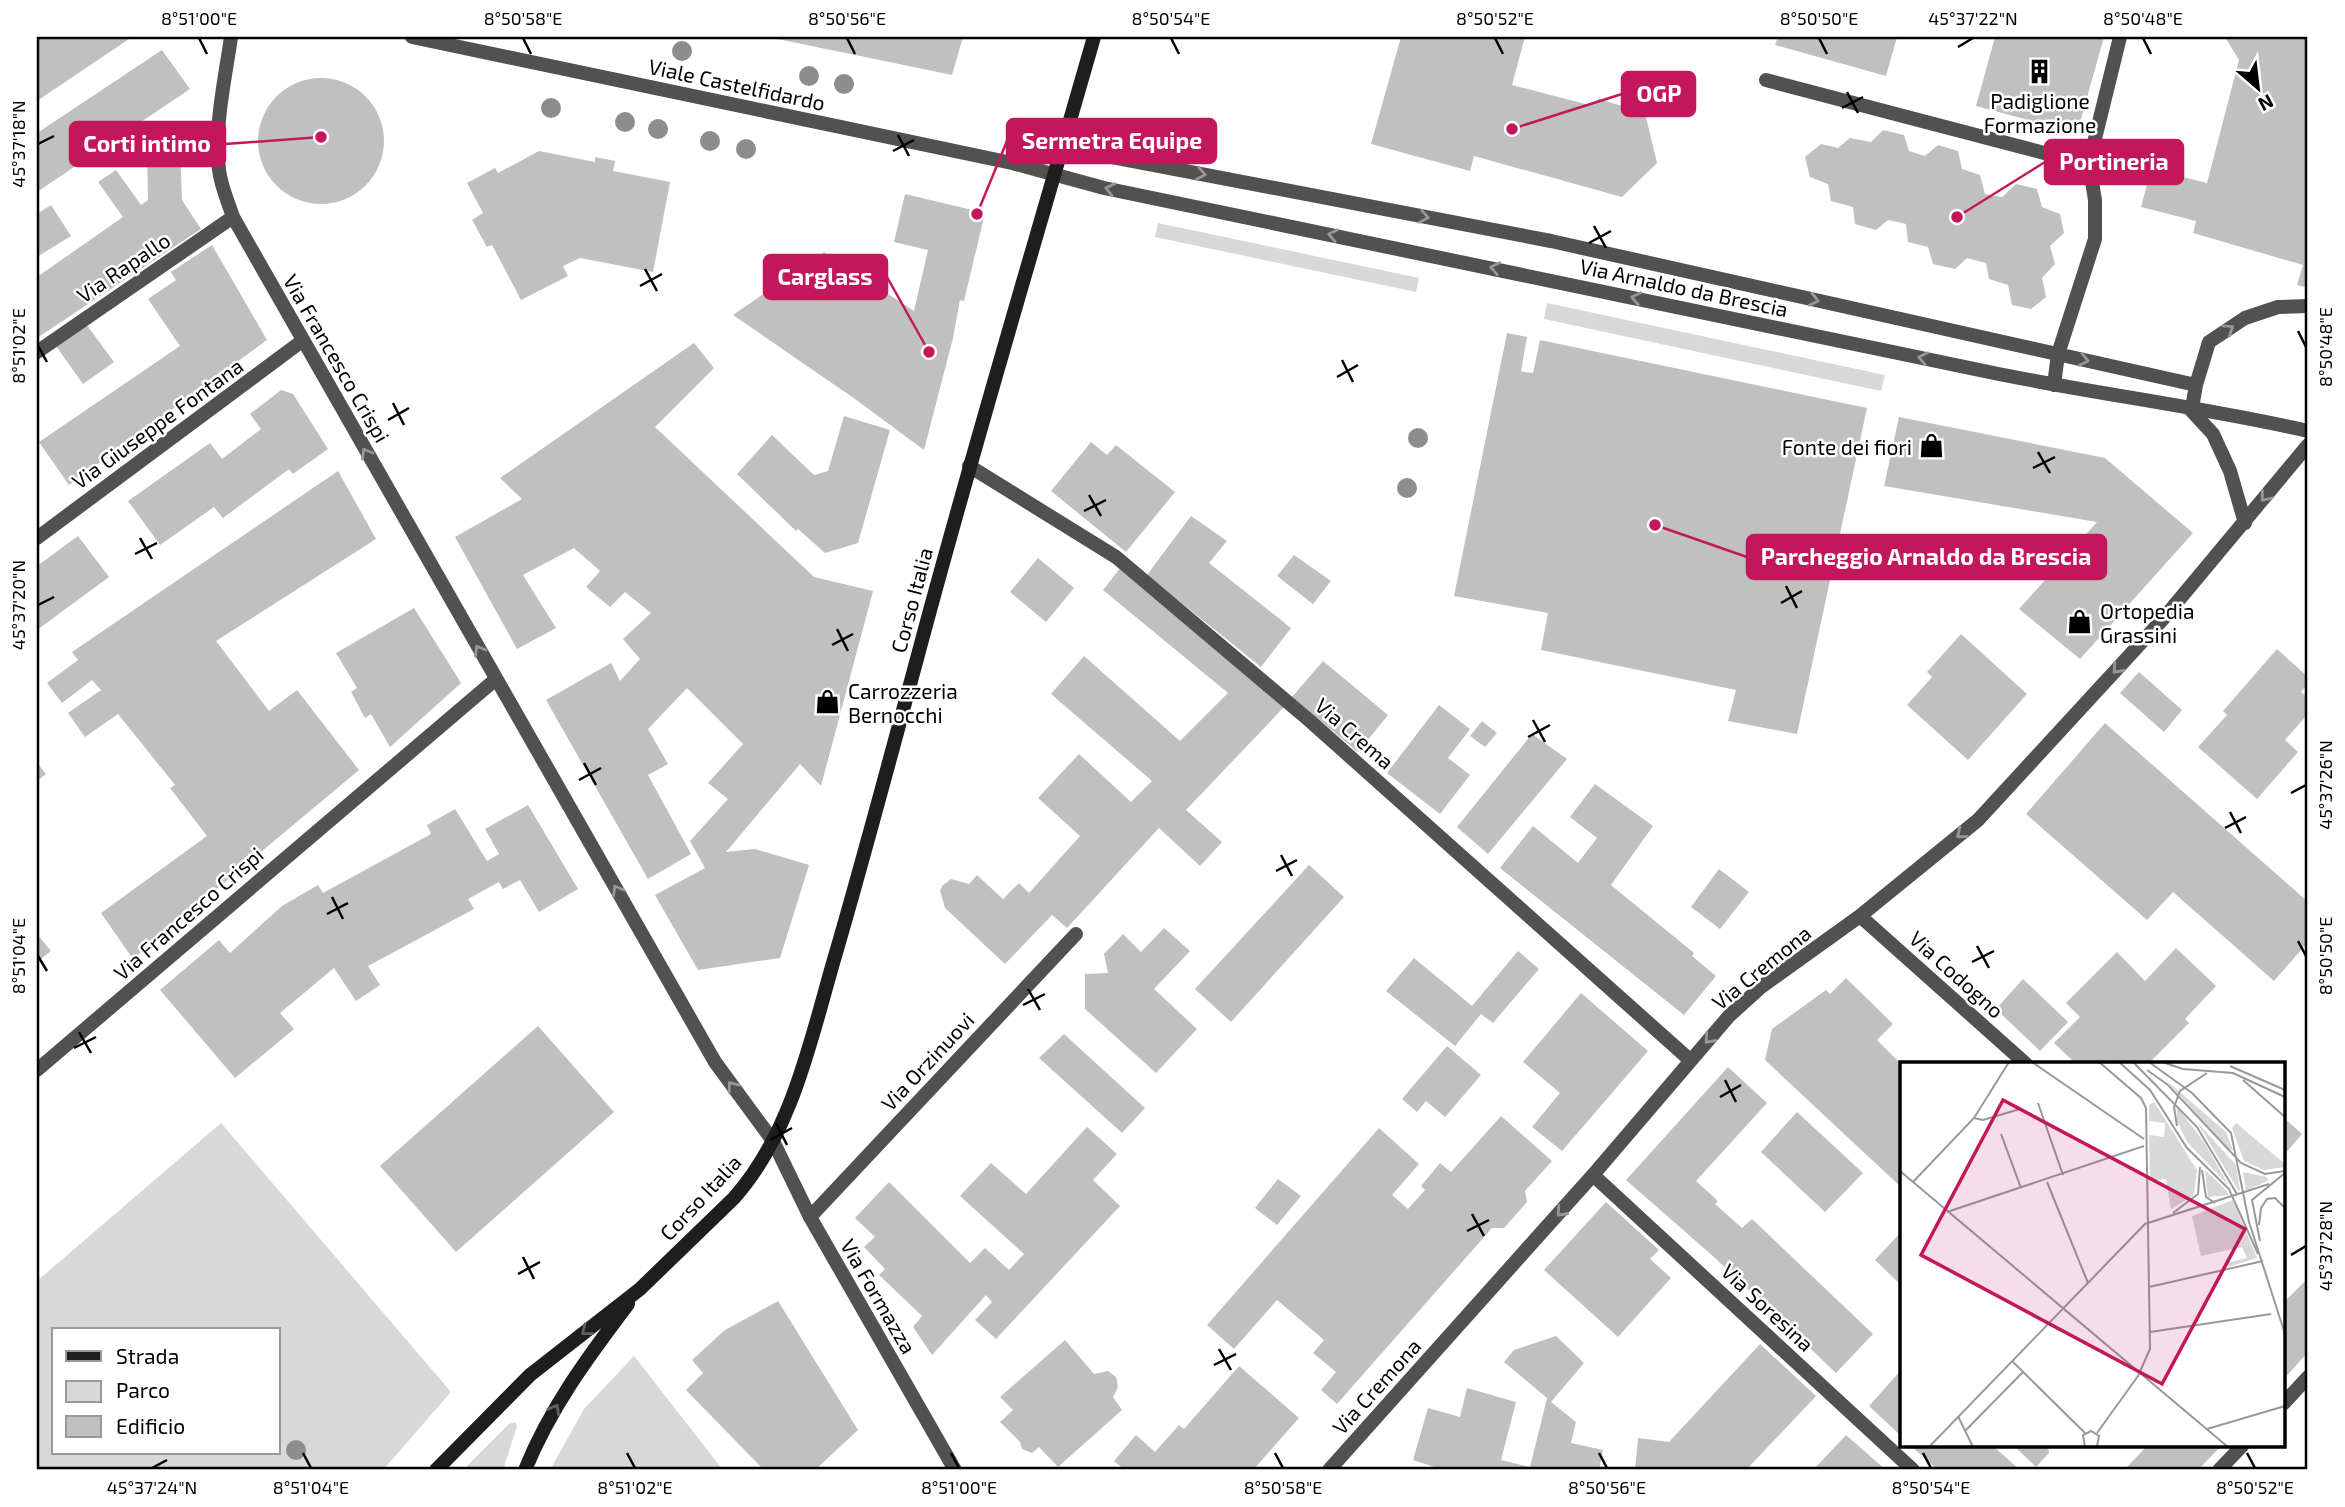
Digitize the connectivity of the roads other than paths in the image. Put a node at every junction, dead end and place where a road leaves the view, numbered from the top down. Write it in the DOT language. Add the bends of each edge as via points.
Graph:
graph roads {
  1 [pos="231,37"];
  2 [pos="412,37"];
  3 [pos="1094,37"];
  4 [pos="2120,37"];
  5 [pos="1766,80"];
  6 [pos="1062,145"];
  7 [pos="2089,163"];
  8 [pos="1053,173"];
  9 [pos="233,218"];
  10 [pos="2308,306"];
  11 [pos="302,341"];
  12 [pos="37,352"];
  13 [pos="2058,354"];
  14 [pos="2196,385"];
  15 [pos="2054,386"];
  16 [pos="2190,407"];
  17 [pos="2308,431"];
  18 [pos="2308,445"];
  19 [pos="969,466"];
  20 [pos="2245,523"];
  21 [pos="37,538"];
  22 [pos="496,679"];
  23 [pos="1860,916"];
  24 [pos="1076,934"];
  25 [pos="1690,1060"];
  26 [pos="2024,1062"];
  27 [pos="37,1070"];
  28 [pos="773,1141"];
  29 [pos="1594,1175"];
  30 [pos="810,1217"];
  31 [pos="640,1289"];
  32 [pos="2308,1377"];
  33 [pos="2286,1401"];
  34 [pos="2240,1448"];
  35 [pos="436,1470"];
  36 [pos="525,1470"];
  37 [pos="955,1470"];
  38 [pos="1329,1470"];
  39 [pos="1913,1470"];
  40 [pos="2219,1470"];
  1 -- 9 [label="street, Via Francesco Crispi" via="219,155"];
  2 -- 8 [label="street, Viale Castelfidardo"];
  3 -- 6 [label="street, Corso Italia"];
  4 -- 7 [label="street"];
  5 -- 7 [label="street"];
  6 -- 8 [label="street, Corso Italia"];
  6 -- 13 [label="street, one-way" via="1551,241"];
  7 -- 13 [label="street" via="2095,239"];
  15 -- 8 [label="street, Via Arnaldo da Brescia, one-way" via="1104,188"];
  8 -- 19 [label="street, Corso Italia"];
  9 -- 11 [label="street, Via Francesco Crispi"];
  9 -- 12 [label="street, Via Rapallo"];
  14 -- 10 [label="street, one-way" via="2209,342 2245,318 2278,307"];
  11 -- 21 [label="street, Via Giuseppe Fontana"];
  22 -- 11 [label="street, Via Francesco Crispi, one-way"];
  13 -- 14 [label="street, one-way"];
  13 -- 15 [label="street"];
  14 -- 16 [label="street"];
  15 -- 16 [label="street, Via Arnaldo da Brescia"];
  16 -- 17 [label="street, Via Arnaldo da Brescia"];
  16 -- 20 [label="street" via="2213,434"];
  18 -- 20 [label="street, Via Cremona, one-way"];
  19 -- 25 [label="street, Via Crema" via="1116,557 1310,721"];
  19 -- 28 [label="street, Corso Italia" via="859,876 801,1069"];
  20 -- 23 [label="street, Via Cremona, one-way" via="1979,820"];
  22 -- 27 [label="street, Via Francesco Crispi"];
  28 -- 22 [label="street, Via Francesco Crispi, one-way" via="720,1071"];
  23 -- 25 [label="street, Via Cremona, one-way" via="1761,987"];
  23 -- 26 [label="street, Via Codogno"];
  24 -- 30 [label="street, Via Orzinuovi"];
  25 -- 29 [label="street, Via Cremona"];
  28 -- 30 [label="street, Via Formazza"];
  28 -- 31 [label="street, Corso Italia" via="741,1190"];
  29 -- 38 [label="street, Via Cremona, one-way"];
  29 -- 39 [label="street, Via Soresina"];
  30 -- 37 [label="street, Via Formazza"];
  31 -- 35 [label="street, one-way" via="530,1375"];
  36 -- 31 [label="street, one-way" via="557,1403"];
  32 -- 33 [label="street"];
  34 -- 40 [label="street"];
}
